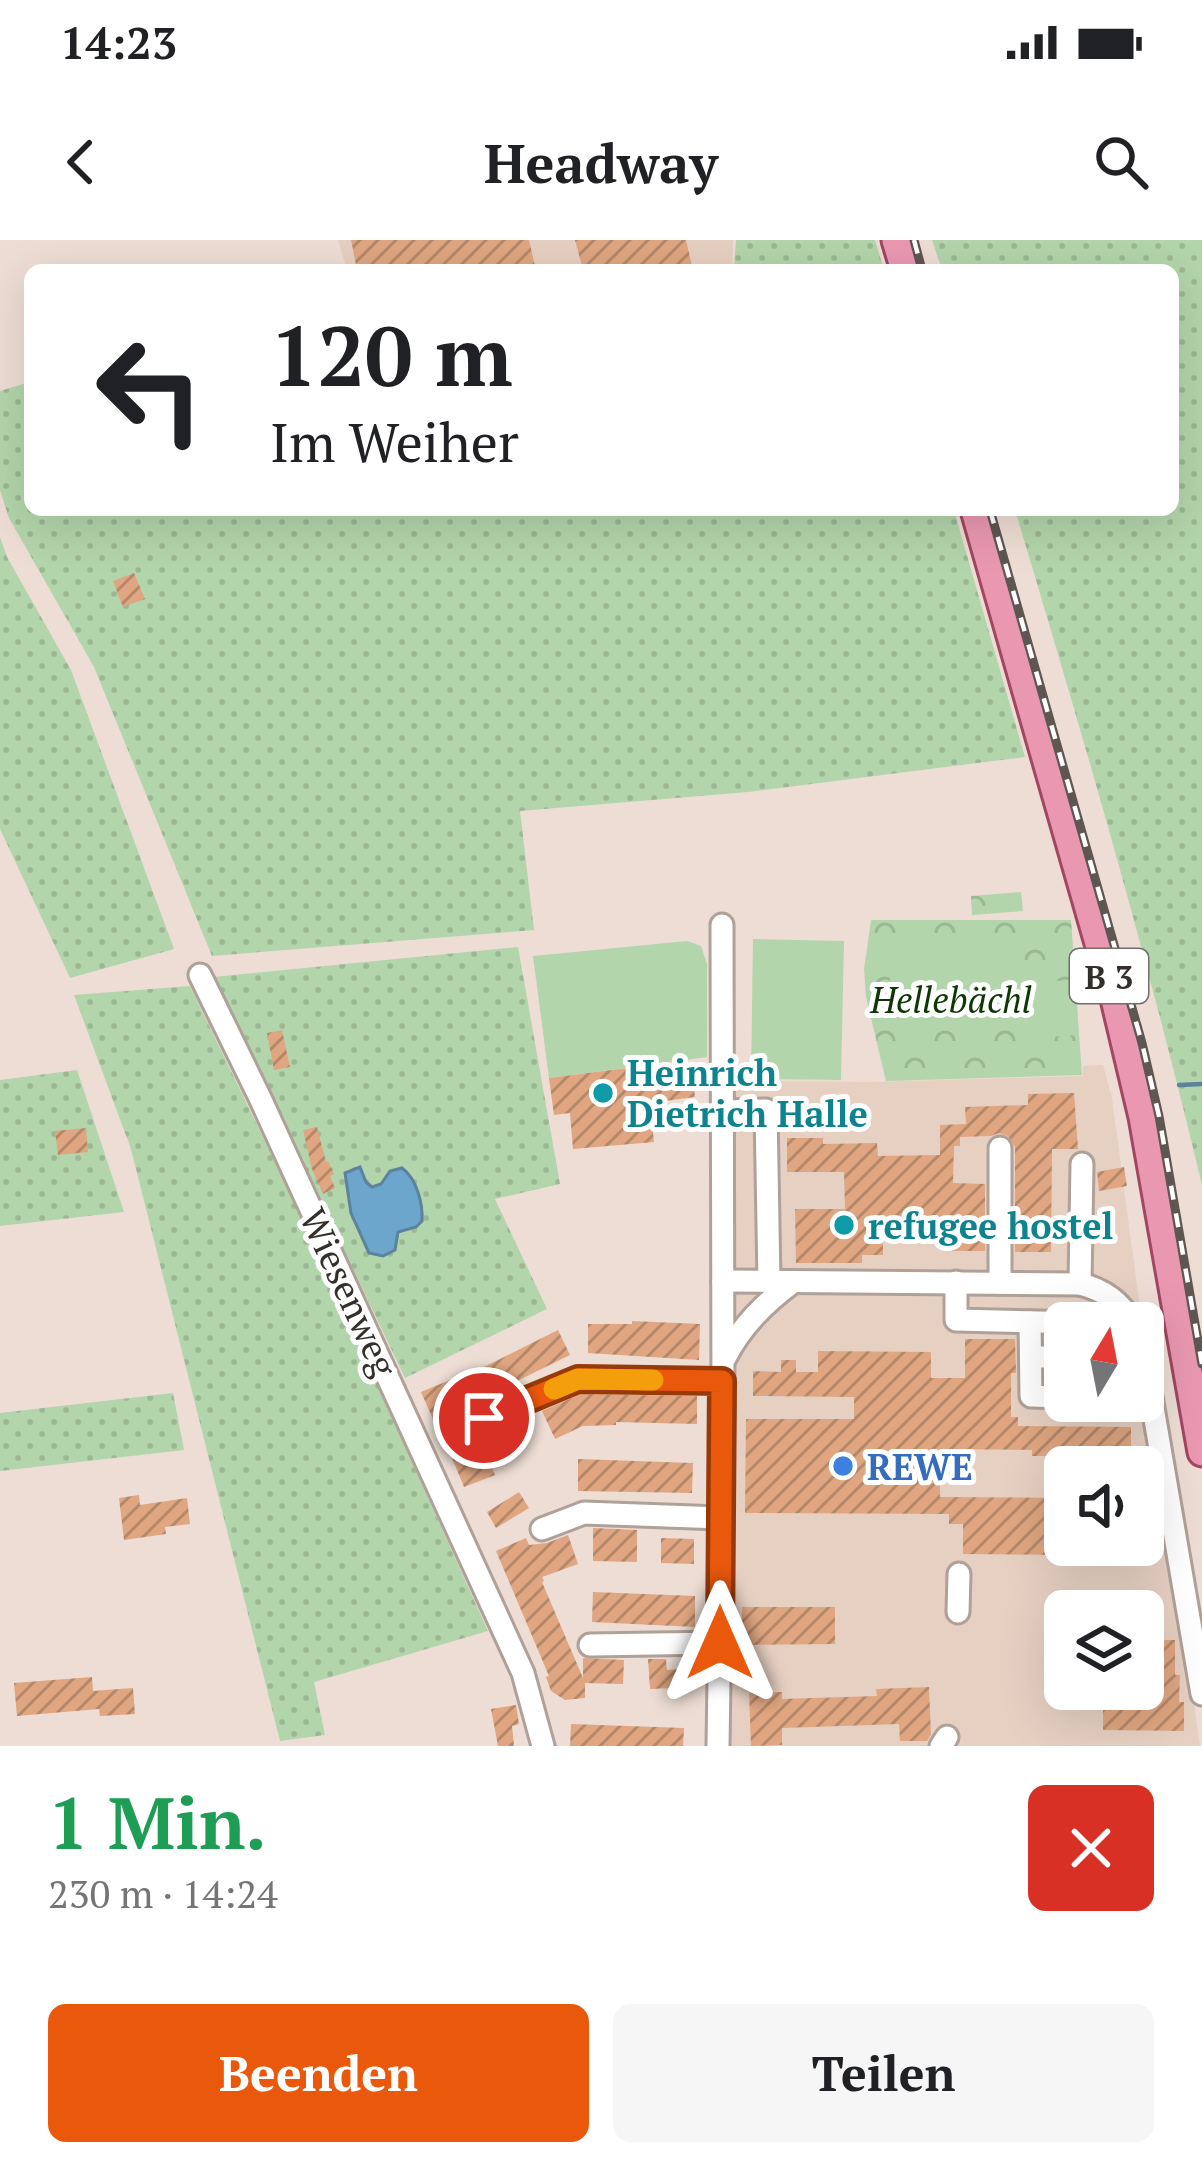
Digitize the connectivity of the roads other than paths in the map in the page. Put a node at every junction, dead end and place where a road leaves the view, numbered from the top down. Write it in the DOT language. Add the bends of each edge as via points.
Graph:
graph roads {
  1 [pos="977,516"];
  2 [pos="722,925"];
  3 [pos="202,981"];
  4 [pos="723,1111"];
  5 [pos="1000,1148"];
  6 [pos="1082,1164"];
  7 [pos="723,1281"];
  8 [pos="769,1282"];
  9 [pos="793,1282"];
  10 [pos="956,1282"];
  11 [pos="1000,1283"];
  12 [pos="1080,1285"];
  13 [pos="1117,1302"];
  14 [pos="1030,1322"];
  15 [pos="1044,1322"];
  16 [pos="1031,1357"];
  17 [pos="1044,1357"];
  18 [pos="722,1372"];
  19 [pos="1044,1396"];
  20 [pos="484,1418"];
  21 [pos="1155,1422"];
  22 [pos="1202,1452"];
  23 [pos="721,1518"];
  24 [pos="542,1529"];
  25 [pos="958,1574"];
  26 [pos="958,1612"];
  27 [pos="590,1645"];
  28 [pos="724,1653"];
  29 [pos="1202,1694"];
  30 [pos="543,1746"];
  31 [pos="718,1746"];
  1 -- 22 [label="main road, B 3" via="1115,999"];
  2 -- 4 [label="street"];
  3 -- 30 [label="street, Wiesenweg" via="524,1672"];
  4 -- 7 [label="street"];
  4 -- 8 [label="street" via="766,1110"];
  5 -- 11 [label="street"];
  6 -- 12 [label="street"];
  7 -- 8 [label="street"];
  7 -- 18 [label="street"];
  8 -- 9 [label="street"];
  9 -- 10 [label="street"];
  9 -- 18 [label="street" via="738,1332"];
  10 -- 11 [label="street"];
  10 -- 14 [label="street" via="956,1320"];
  11 -- 12 [label="street"];
  12 -- 13 [label="street"];
  14 -- 15 [label="street"];
  14 -- 16 [label="street"];
  16 -- 17 [label="street"];
  16 -- 19 [label="street" via="1030,1396"];
  18 -- 20 [label="street" via="578,1379"];
  18 -- 23 [label="street"];
  21 -- 29 [label="street"];
  23 -- 24 [label="street" via="584,1513"];
  23 -- 28 [label="street"];
  25 -- 26 [label="street"];
  27 -- 28 [label="street"];
  28 -- 31 [label="street"];
}
